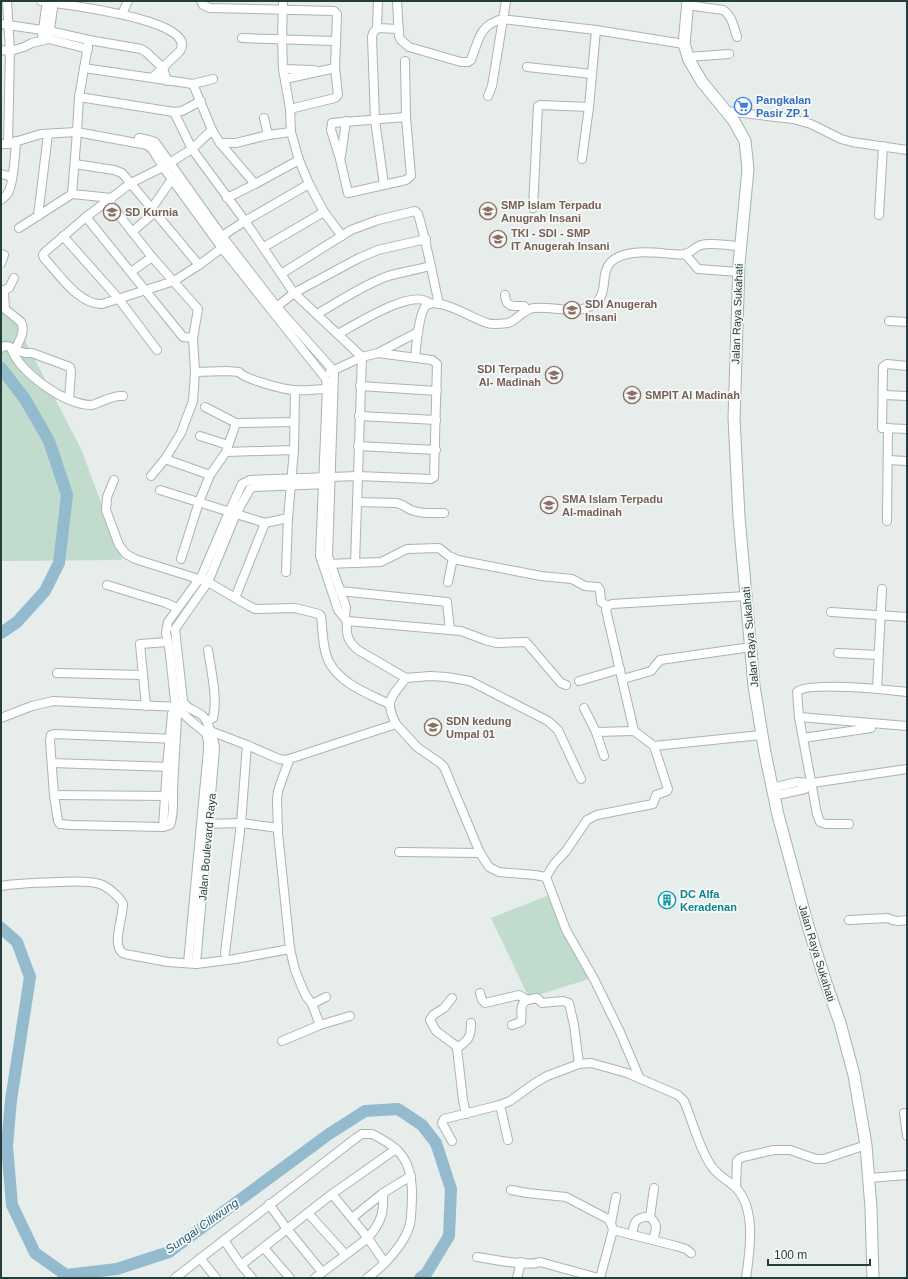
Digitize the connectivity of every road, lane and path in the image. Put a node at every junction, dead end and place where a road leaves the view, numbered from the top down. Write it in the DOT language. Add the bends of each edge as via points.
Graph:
graph roads {
  1 [pos="7,1"];
  2 [pos="128,1"];
  3 [pos="200,1"];
  4 [pos="284,1"];
  5 [pos="378,1"];
  6 [pos="397,1"];
  7 [pos="506,1"];
  8 [pos="48,2"];
  9 [pos="688,3"];
  10 [pos="284,10"];
  11 [pos="122,14"];
  12 [pos="502,19"];
  13 [pos="4,24"];
  14 [pos="377,28"];
  15 [pos="399,29"];
  16 [pos="596,30"];
  17 [pos="46,35"];
  18 [pos="737,37"];
  19 [pos="242,38"];
  20 [pos="282,39"];
  21 [pos="89,40"];
  22 [pos="335,41"];
  23 [pos="684,44"];
  24 [pos="88,49"];
  25 [pos="1,50"];
  26 [pos="10,51"];
  27 [pos="729,54"];
  28 [pos="688,57"];
  29 [pos="405,61"];
  30 [pos="527,67"];
  31 [pos="84,68"];
  32 [pos="163,68"];
  33 [pos="335,68"];
  34 [pos="283,69"];
  35 [pos="324,70"];
  36 [pos="592,74"];
  37 [pos="152,78"];
  38 [pos="213,79"];
  39 [pos="285,79"];
  40 [pos="167,80"];
  41 [pos="193,84"];
  42 [pos="488,96"];
  43 [pos="79,97"];
  44 [pos="201,101"];
  45 [pos="589,107"];
  46 [pos="290,109"];
  47 [pos="725,111"];
  48 [pos="174,112"];
  49 [pos="406,117"];
  50 [pos="264,118"];
  51 [pos="375,120"];
  52 [pos="346,121"];
  53 [pos="77,130"];
  54 [pos="212,130"];
  55 [pos="292,132"];
  56 [pos="48,134"];
  57 [pos="268,135"];
  58 [pos="16,141"];
  59 [pos="220,143"];
  60 [pos="4,144"];
  61 [pos="883,146"];
  62 [pos="192,148"];
  63 [pos="907,150"];
  64 [pos="340,159"];
  65 [pos="582,159"];
  66 [pos="299,160"];
  67 [pos="75,164"];
  68 [pos="166,165"];
  69 [pos="1,174"];
  70 [pos="12,177"];
  71 [pos="172,179"];
  72 [pos="132,183"];
  73 [pos="255,184"];
  74 [pos="309,184"];
  75 [pos="384,185"];
  76 [pos="72,194"];
  77 [pos="227,198"];
  78 [pos="1,200"];
  79 [pos="110,200"];
  80 [pos="533,208"];
  81 [pos="153,210"];
  82 [pos="324,212"];
  83 [pos="879,215"];
  84 [pos="38,216"];
  85 [pos="86,217"];
  86 [pos="245,221"];
  87 [pos="19,228"];
  88 [pos="132,232"];
  89 [pos="64,236"];
  90 [pos="342,236"];
  91 [pos="219,238"];
  92 [pos="426,239"];
  93 [pos="225,246"];
  94 [pos="740,246"];
  95 [pos="264,247"];
  96 [pos="1,254"];
  97 [pos="686,254"];
  98 [pos="152,256"];
  99 [pos="1,263"];
  100 [pos="200,265"];
  101 [pos="430,266"];
  102 [pos="131,272"];
  103 [pos="739,272"];
  104 [pos="280,274"];
  105 [pos="14,278"];
  106 [pos="174,281"];
  107 [pos="146,290"];
  108 [pos="1,291"];
  109 [pos="294,293"];
  110 [pos="505,295"];
  111 [pos="118,298"];
  112 [pos="430,304"];
  113 [pos="438,304"];
  114 [pos="274,309"];
  115 [pos="524,312"];
  116 [pos="317,314"];
  117 [pos="889,321"];
  118 [pos="907,322"];
  119 [pos="418,332"];
  120 [pos="338,334"];
  121 [pos="193,338"];
  122 [pos="1,348"];
  123 [pos="13,349"];
  124 [pos="157,350"];
  125 [pos="378,353"];
  126 [pos="362,357"];
  127 [pos="415,358"];
  128 [pos="907,366"];
  129 [pos="333,370"];
  130 [pos="195,372"];
  131 [pos="324,375"];
  132 [pos="360,386"];
  133 [pos="327,389"];
  134 [pos="294,390"];
  135 [pos="437,391"];
  136 [pos="883,395"];
  137 [pos="123,396"];
  138 [pos="907,396"];
  139 [pos="69,399"];
  140 [pos="205,407"];
  141 [pos="359,416"];
  142 [pos="436,420"];
  143 [pos="294,422"];
  144 [pos="236,423"];
  145 [pos="888,428"];
  146 [pos="907,429"];
  147 [pos="200,436"];
  148 [pos="358,446"];
  149 [pos="227,449"];
  150 [pos="294,450"];
  151 [pos="436,450"];
  152 [pos="165,460"];
  153 [pos="888,460"];
  154 [pos="907,461"];
  155 [pos="210,475"];
  156 [pos="151,476"];
  157 [pos="358,476"];
  158 [pos="114,480"];
  159 [pos="327,481"];
  160 [pos="291,482"];
  161 [pos="160,490"];
  162 [pos="200,502"];
  163 [pos="358,502"];
  164 [pos="232,513"];
  165 [pos="444,513"];
  166 [pos="288,518"];
  167 [pos="888,521"];
  168 [pos="264,523"];
  169 [pos="453,558"];
  170 [pos="181,559"];
  171 [pos="355,562"];
  172 [pos="322,564"];
  173 [pos="330,564"];
  174 [pos="286,572"];
  175 [pos="199,579"];
  176 [pos="208,582"];
  177 [pos="448,582"];
  178 [pos="107,585"];
  179 [pos="882,589"];
  180 [pos="340,591"];
  181 [pos="746,596"];
  182 [pos="235,598"];
  183 [pos="608,606"];
  184 [pos="177,608"];
  185 [pos="831,612"];
  186 [pos="881,615"];
  187 [pos="907,617"];
  188 [pos="170,619"];
  189 [pos="346,619"];
  190 [pos="178,623"];
  191 [pos="450,630"];
  192 [pos="171,645"];
  193 [pos="751,647"];
  194 [pos="208,650"];
  195 [pos="838,653"];
  196 [pos="878,655"];
  197 [pos="620,669"];
  198 [pos="58,673"];
  199 [pos="143,675"];
  200 [pos="406,678"];
  201 [pos="623,679"];
  202 [pos="579,681"];
  203 [pos="566,685"];
  204 [pos="877,690"];
  205 [pos="907,692"];
  206 [pos="389,704"];
  207 [pos="146,706"];
  208 [pos="178,707"];
  209 [pos="584,708"];
  210 [pos="800,717"];
  211 [pos="1,718"];
  212 [pos="207,721"];
  213 [pos="396,724"];
  214 [pos="888,726"];
  215 [pos="907,726"];
  216 [pos="634,731"];
  217 [pos="208,732"];
  218 [pos="596,732"];
  219 [pos="761,735"];
  220 [pos="803,738"];
  221 [pos="173,739"];
  222 [pos="247,745"];
  223 [pos="654,746"];
  224 [pos="604,756"];
  225 [pos="289,760"];
  226 [pos="52,763"];
  227 [pos="171,767"];
  228 [pos="907,769"];
  229 [pos="581,778"];
  230 [pos="812,783"];
  231 [pos="772,792"];
  232 [pos="54,795"];
  233 [pos="169,796"];
  234 [pos="240,823"];
  235 [pos="205,824"];
  236 [pos="849,824"];
  237 [pos="278,828"];
  238 [pos="399,852"];
  239 [pos="480,853"];
  240 [pos="546,877"];
  241 [pos="1,886"];
  242 [pos="849,920"];
  243 [pos="907,920"];
  244 [pos="290,949"];
  245 [pos="224,953"];
  246 [pos="192,964"];
  247 [pos="480,993"];
  248 [pos="326,997"];
  249 [pos="452,998"];
  250 [pos="527,1000"];
  251 [pos="312,1004"];
  252 [pos="350,1016"];
  253 [pos="471,1023"];
  254 [pos="320,1026"];
  255 [pos="512,1026"];
  256 [pos="282,1041"];
  257 [pos="457,1048"];
  258 [pos="579,1064"];
  259 [pos="640,1079"];
  260 [pos="500,1105"];
  261 [pos="904,1113"];
  262 [pos="466,1114"];
  263 [pos="907,1131"];
  264 [pos="907,1136"];
  265 [pos="508,1140"];
  266 [pos="452,1141"];
  267 [pos="866,1145"];
  268 [pos="396,1149"];
  269 [pos="907,1175"];
  270 [pos="411,1176"];
  271 [pos="869,1178"];
  272 [pos="654,1188"];
  273 [pos="736,1188"];
  274 [pos="511,1190"];
  275 [pos="383,1193"];
  276 [pos="332,1194"];
  277 [pos="616,1197"];
  278 [pos="269,1204"];
  279 [pos="308,1213"];
  280 [pos="650,1217"];
  281 [pos="352,1218"];
  282 [pos="612,1226"];
  283 [pos="287,1229"];
  284 [pos="632,1234"];
  285 [pos="368,1238"];
  286 [pos="224,1240"];
  287 [pos="653,1240"];
  288 [pos="264,1248"];
  289 [pos="691,1252"];
  290 [pos="345,1254"];
  291 [pos="477,1257"];
  292 [pos="200,1258"];
  293 [pos="521,1262"];
  294 [pos="385,1263"];
  295 [pos="241,1265"];
  296 [pos="322,1272"];
  297 [pos="178,1277"];
  298 [pos="216,1278"];
  299 [pos="252,1278"];
  300 [pos="290,1278"];
  301 [pos="315,1278"];
  302 [pos="367,1278"];
  303 [pos="516,1278"];
  304 [pos="599,1278"];
  305 [pos="746,1278"];
  306 [pos="873,1278"];
  1 -- 13 [label="street"];
  2 -- 11 [label="street"];
  3 -- 10 [label="street" via="210,8"];
  4 -- 10 [label="street"];
  5 -- 14 [label="street"];
  6 -- 15 [label="street"];
  7 -- 12 [label="street"];
  8 -- 11 [label="street"];
  8 -- 17 [label="street"];
  9 -- 18 [label="street" via="727,12"];
  9 -- 23 [label="main road, Jalan Raya Sukahati"];
  10 -- 20 [label="street"];
  10 -- 22 [label="street" via="336,12 338,16"];
  11 -- 32 [label="street" via="160,25 181,40 180,51"];
  12 -- 15 [label="street" via="484,28 471,60 466,62 409,47 401,40"];
  12 -- 16 [label="street"];
  12 -- 42 [label="street" via="492,86"];
  13 -- 17 [label="street"];
  13 -- 26 [label="street"];
  14 -- 15 [label="street"];
  14 -- 51 [label="street" via="372,37"];
  16 -- 23 [label="street"];
  16 -- 36 [label="street"];
  17 -- 21 [label="street"];
  17 -- 24 [label="street"];
  17 -- 26 [label="street" via="24,48"];
  19 -- 20 [label="street"];
  20 -- 22 [label="street"];
  20 -- 34 [label="street"];
  21 -- 24 [label="street"];
  21 -- 32 [label="street" via="141,49"];
  22 -- 33 [label="street"];
  23 -- 28 [label="main road, Jalan Raya Sukahati"];
  24 -- 31 [label="street"];
  25 -- 26 [label="street"];
  26 -- 60 [label="street"];
  27 -- 28 [label="street"];
  28 -- 47 [label="main road, Jalan Raya Sukahati" via="702,82"];
  29 -- 49 [label="street"];
  30 -- 36 [label="street"];
  31 -- 37 [label="street"];
  31 -- 43 [label="street"];
  32 -- 37 [label="street"];
  32 -- 40 [label="street"];
  33 -- 35 [label="street"];
  33 -- 46 [label="street" via="339,93 337,97"];
  34 -- 35 [label="street"];
  34 -- 39 [label="street"];
  35 -- 39 [label="street"];
  36 -- 45 [label="street"];
  37 -- 40 [label="street"];
  38 -- 41 [label="street"];
  39 -- 46 [label="street"];
  40 -- 41 [label="street"];
  41 -- 44 [label="street"];
  43 -- 48 [label="street"];
  43 -- 53 [label="street"];
  44 -- 48 [label="street"];
  44 -- 54 [label="street"];
  45 -- 65 [label="street"];
  45 -- 80 [label="street" via="538,106"];
  46 -- 55 [label="street"];
  47 -- 61 [label="street" via="793,119 811,124 841,139"];
  47 -- 94 [label="main road, Jalan Raya Sukahati" via="741,133 747,153 748,169"];
  48 -- 62 [label="street"];
  49 -- 51 [label="street"];
  49 -- 75 [label="street" via="411,176"];
  50 -- 57 [label="street"];
  51 -- 52 [label="street"];
  51 -- 75 [label="street"];
  52 -- 64 [label="street"];
  52 -- 64 [label="street" via="334,122 331,127"];
  53 -- 56 [label="street"];
  53 -- 67 [label="street"];
  53 -- 68 [label="street" via="155,142"];
  54 -- 59 [label="street"];
  54 -- 62 [label="street"];
  55 -- 57 [label="street"];
  55 -- 66 [label="street"];
  56 -- 58 [label="street" via="37,134"];
  56 -- 84 [label="street"];
  57 -- 59 [label="street" via="236,143"];
  58 -- 60 [label="street"];
  58 -- 70 [label="street"];
  59 -- 73 [label="street"];
  61 -- 63 [label="street"];
  61 -- 83 [label="street"];
  62 -- 68 [label="street"];
  62 -- 77 [label="street"];
  64 -- 75 [label="street" via="348,193"];
  66 -- 73 [label="street"];
  66 -- 74 [label="street"];
  67 -- 72 [label="street" via="118,171"];
  67 -- 76 [label="street"];
  68 -- 71 [label="street"];
  68 -- 72 [label="street"];
  68 -- 91 [label="street"];
  69 -- 70 [label="street"];
  70 -- 78 [label="street" via="7,194"];
  71 -- 81 [label="street"];
  71 -- 91 [label="street"];
  72 -- 79 [label="street"];
  72 -- 81 [label="street"];
  73 -- 77 [label="street"];
  74 -- 82 [label="street"];
  74 -- 86 [label="street"];
  76 -- 79 [label="street"];
  76 -- 84 [label="street"];
  77 -- 86 [label="street"];
  79 -- 85 [label="street"];
  79 -- 88 [label="street"];
  81 -- 88 [label="street"];
  81 -- 100 [label="street"];
  82 -- 90 [label="street"];
  82 -- 95 [label="street"];
  84 -- 87 [label="street"];
  85 -- 89 [label="street"];
  85 -- 102 [label="street"];
  86 -- 91 [label="street"];
  86 -- 95 [label="street"];
  88 -- 98 [label="street"];
  89 -- 111 [label="street"];
  89 -- 111 [label="street" via="45,252 44,258 74,292 86,300 102,304"];
  90 -- 92 [label="street" via="372,222 413,211 418,214"];
  90 -- 104 [label="street"];
  91 -- 93 [label="street"];
  92 -- 101 [label="street"];
  92 -- 109 [label="street" via="370,253"];
  93 -- 100 [label="street"];
  93 -- 114 [label="street"];
  94 -- 97 [label="street" via="704,244"];
  94 -- 103 [label="main road, Jalan Raya Sukahati"];
  95 -- 104 [label="street"];
  96 -- 99 [label="street" via="4,255"];
  97 -- 103 [label="street" via="698,269"];
  97 -- 115 [label="street" via="620,255 608,265 603,293 593,305 580,309 534,308"];
  98 -- 102 [label="street"];
  98 -- 106 [label="street"];
  100 -- 106 [label="street"];
  101 -- 113 [label="street"];
  101 -- 116 [label="street" via="378,280"];
  102 -- 107 [label="street"];
  103 -- 181 [label="main road, Jalan Raya Sukahati" via="734,418"];
  104 -- 109 [label="street"];
  105 -- 108 [label="street" via="9,288"];
  106 -- 107 [label="street"];
  106 -- 121 [label="street" via="198,309"];
  107 -- 111 [label="street"];
  107 -- 121 [label="street" via="183,338"];
  108 -- 123 [label="street" via="4,294 5,309 22,325 23,331"];
  109 -- 114 [label="street"];
  109 -- 116 [label="street"];
  110 -- 115 [label="street" via="508,304 524,306"];
  111 -- 124 [label="street"];
  112 -- 113 [label="street"];
  112 -- 119 [label="street" via="424,308"];
  112 -- 120 [label="street" via="419,299 402,302"];
  113 -- 115 [label="street" via="493,324 510,322"];
  114 -- 129 [label="street"];
  114 -- 131 [label="street"];
  116 -- 120 [label="street"];
  117 -- 118 [label="street"];
  119 -- 125 [label="street"];
  119 -- 127 [label="street"];
  120 -- 126 [label="street"];
  121 -- 130 [label="street"];
  122 -- 123 [label="street" via="4,346"];
  123 -- 139 [label="street" via="17,361 26,371 56,393"];
  123 -- 139 [label="street" via="70,367"];
  125 -- 126 [label="street"];
  125 -- 127 [label="street"];
  126 -- 129 [label="street"];
  126 -- 132 [label="street"];
  127 -- 135 [label="street" via="432,360 437,364"];
  128 -- 136 [label="street" via="884,366"];
  129 -- 131 [label="street"];
  129 -- 159 [label="street"];
  130 -- 134 [label="street" via="239,372 242,376"];
  130 -- 152 [label="street" via="193,401 178,438"];
  131 -- 133 [label="street"];
  132 -- 135 [label="street"];
  132 -- 141 [label="street"];
  133 -- 134 [label="street"];
  133 -- 159 [label="street"];
  134 -- 143 [label="street"];
  135 -- 142 [label="street"];
  136 -- 138 [label="street"];
  136 -- 145 [label="street" via="882,428"];
  137 -- 139 [label="street" via="118,395 92,406"];
  140 -- 144 [label="street"];
  141 -- 142 [label="street"];
  141 -- 148 [label="street"];
  142 -- 151 [label="street"];
  143 -- 144 [label="street"];
  143 -- 150 [label="street"];
  144 -- 149 [label="street"];
  145 -- 146 [label="street"];
  145 -- 153 [label="street"];
  147 -- 149 [label="street"];
  148 -- 151 [label="street"];
  148 -- 157 [label="street"];
  149 -- 150 [label="street"];
  149 -- 155 [label="street"];
  150 -- 160 [label="street"];
  151 -- 157 [label="street" via="435,475 431,479"];
  152 -- 155 [label="street"];
  152 -- 156 [label="street"];
  153 -- 154 [label="street"];
  153 -- 167 [label="street"];
  155 -- 162 [label="street"];
  157 -- 159 [label="street"];
  157 -- 163 [label="street"];
  158 -- 175 [label="street" via="106,497 106,510 119,545 126,554 135,560"];
  159 -- 160 [label="street"];
  159 -- 172 [label="street" via="320,556"];
  159 -- 173 [label="street"];
  160 -- 164 [label="street" via="247,481 242,484"];
  160 -- 166 [label="street"];
  161 -- 162 [label="street"];
  162 -- 164 [label="street"];
  162 -- 170 [label="street"];
  163 -- 165 [label="street" via="396,503 419,513"];
  163 -- 171 [label="street"];
  164 -- 168 [label="street"];
  164 -- 175 [label="street"];
  164 -- 176 [label="street"];
  166 -- 168 [label="street"];
  166 -- 174 [label="street"];
  168 -- 182 [label="street"];
  169 -- 171 [label="street" via="436,547 407,549 381,562"];
  169 -- 177 [label="street"];
  169 -- 183 [label="street" via="499,569 572,579 585,586 598,587 601,602"];
  171 -- 173 [label="street"];
  172 -- 173 [label="street"];
  172 -- 189 [label="street" via="338,610"];
  173 -- 180 [label="street"];
  175 -- 176 [label="street"];
  175 -- 184 [label="street"];
  176 -- 182 [label="street"];
  176 -- 190 [label="street"];
  178 -- 184 [label="street"];
  179 -- 186 [label="street"];
  180 -- 189 [label="street" via="346,607"];
  180 -- 191 [label="street" via="447,602"];
  181 -- 183 [label="street"];
  181 -- 193 [label="main road, Jalan Raya Sukahati"];
  182 -- 206 [label="street" via="255,608 295,608 320,615 325,650 333,668 348,683"];
  183 -- 197 [label="street" via="606,610"];
  184 -- 188 [label="street"];
  185 -- 186 [label="street"];
  186 -- 187 [label="street"];
  186 -- 196 [label="street"];
  188 -- 190 [label="street"];
  188 -- 192 [label="street" via="166,630"];
  189 -- 191 [label="street"];
  189 -- 200 [label="street" via="346,631 351,644"];
  190 -- 192 [label="street"];
  191 -- 203 [label="street" via="466,632 491,642 526,642 561,683"];
  192 -- 199 [label="street" via="140,644"];
  192 -- 208 [label="street"];
  193 -- 201 [label="street" via="660,660 650,670"];
  193 -- 219 [label="main road, Jalan Raya Sukahati"];
  194 -- 212 [label="street" via="214,712 213,718"];
  195 -- 196 [label="street"];
  196 -- 204 [label="street"];
  197 -- 201 [label="street"];
  197 -- 202 [label="street"];
  198 -- 199 [label="street"];
  199 -- 207 [label="street"];
  200 -- 206 [label="street"];
  200 -- 229 [label="street" via="430,676 470,681 548,721 558,730"];
  201 -- 216 [label="street"];
  204 -- 205 [label="street"];
  204 -- 210 [label="street" via="824,686 798,690 796,694"];
  206 -- 213 [label="street"];
  207 -- 208 [label="street"];
  207 -- 211 [label="street" via="53,701"];
  208 -- 212 [label="street" via="185,706"];
  208 -- 217 [label="street" via="191,721"];
  208 -- 221 [label="street" via="172,715"];
  209 -- 218 [label="street"];
  210 -- 214 [label="street"];
  210 -- 220 [label="street"];
  212 -- 217 [label="street, Jalan Boulevard Raya"];
  213 -- 225 [label="street"];
  213 -- 239 [label="street" via="417,747 444,768"];
  214 -- 215 [label="street"];
  214 -- 220 [label="street"];
  216 -- 218 [label="street"];
  216 -- 223 [label="street"];
  217 -- 222 [label="street"];
  217 -- 235 [label="street, Jalan Boulevard Raya" via="216,749"];
  218 -- 224 [label="street"];
  219 -- 223 [label="street"];
  219 -- 231 [label="main road, Jalan Raya Sukahati"];
  220 -- 230 [label="street"];
  221 -- 226 [label="street" via="54,734 50,738"];
  221 -- 227 [label="street"];
  222 -- 225 [label="street" via="279,760"];
  222 -- 234 [label="street"];
  223 -- 240 [label="street" via="668,786 667,791 656,795 653,804 597,815 587,820"];
  225 -- 237 [label="street" via="278,791"];
  226 -- 227 [label="street"];
  226 -- 232 [label="street"];
  227 -- 233 [label="street"];
  228 -- 230 [label="street"];
  230 -- 231 [label="street" via="797,782"];
  230 -- 236 [label="street" via="820,822"];
  231 -- 267 [label="main road, Jalan Raya Sukahati" via="808,926 850,1055"];
  232 -- 233 [label="street"];
  232 -- 233 [label="street" via="60,824 163,827 171,824"];
  234 -- 235 [label="street"];
  234 -- 237 [label="street"];
  234 -- 245 [label="street"];
  235 -- 246 [label="street, Jalan Boulevard Raya"];
  237 -- 244 [label="street"];
  238 -- 239 [label="street"];
  239 -- 240 [label="street" via="489,867 499,872"];
  240 -- 259 [label="street" via="566,930 594,979"];
  241 -- 246 [label="street" via="73,881 100,884 123,904 117,940 121,952 168,962"];
  242 -- 243 [label="street"];
  244 -- 246 [label="street"];
  244 -- 251 [label="street" via="295,970"];
  247 -- 250 [label="street" via="485,1003 519,995"];
  248 -- 251 [label="street"];
  249 -- 257 [label="street" via="430,1020 436,1031"];
  250 -- 255 [label="street" via="521,1005 521,1022"];
  250 -- 258 [label="street" via="537,998 542,1003 569,1003"];
  251 -- 254 [label="street"];
  252 -- 254 [label="street"];
  253 -- 257 [label="street" via="468,1040"];
  254 -- 256 [label="street"];
  257 -- 262 [label="street"];
  258 -- 259 [label="street" via="591,1063"];
  258 -- 260 [label="street" via="541,1080"];
  259 -- 273 [label="street" via="681,1098 710,1165"];
  260 -- 262 [label="street"];
  260 -- 265 [label="street"];
  261 -- 263 [label="street"];
  262 -- 266 [label="street" via="442,1121"];
  263 -- 264 [label="street"];
  267 -- 271 [label="main road, Jalan Raya Sukahati"];
  267 -- 273 [label="street" via="824,1159 816,1159 790,1150 774,1150 744,1157 737,1161"];
  268 -- 270 [label="street" via="406,1162"];
  268 -- 276 [label="street"];
  268 -- 278 [label="street" via="372,1134 362,1134"];
  269 -- 271 [label="street"];
  270 -- 275 [label="street"];
  270 -- 294 [label="street" via="410,1225"];
  271 -- 306 [label="main road, Jalan Raya Sukahati"];
  272 -- 280 [label="street"];
  273 -- 305 [label="street" via="746,1202 749,1217"];
  274 -- 282 [label="street" via="566,1196 608,1219"];
  275 -- 281 [label="street"];
  275 -- 285 [label="street" via="382,1215"];
  276 -- 279 [label="street"];
  276 -- 281 [label="street"];
  277 -- 282 [label="street"];
  278 -- 283 [label="street"];
  278 -- 286 [label="street"];
  279 -- 283 [label="street"];
  279 -- 290 [label="street"];
  280 -- 284 [label="street" via="636,1220"];
  280 -- 287 [label="street" via="657,1226"];
  281 -- 285 [label="street"];
  282 -- 284 [label="street"];
  282 -- 304 [label="street"];
  283 -- 288 [label="street"];
  283 -- 296 [label="street"];
  284 -- 287 [label="street"];
  285 -- 290 [label="street"];
  285 -- 294 [label="street"];
  286 -- 292 [label="street"];
  286 -- 295 [label="street"];
  287 -- 289 [label="street"];
  288 -- 295 [label="street"];
  288 -- 300 [label="street"];
  290 -- 296 [label="street"];
  291 -- 293 [label="street"];
  292 -- 297 [label="street"];
  292 -- 298 [label="street"];
  293 -- 303 [label="street"];
  293 -- 304 [label="street" via="540,1262"];
  294 -- 302 [label="street"];
  295 -- 299 [label="street"];
  296 -- 301 [label="street"];
}
